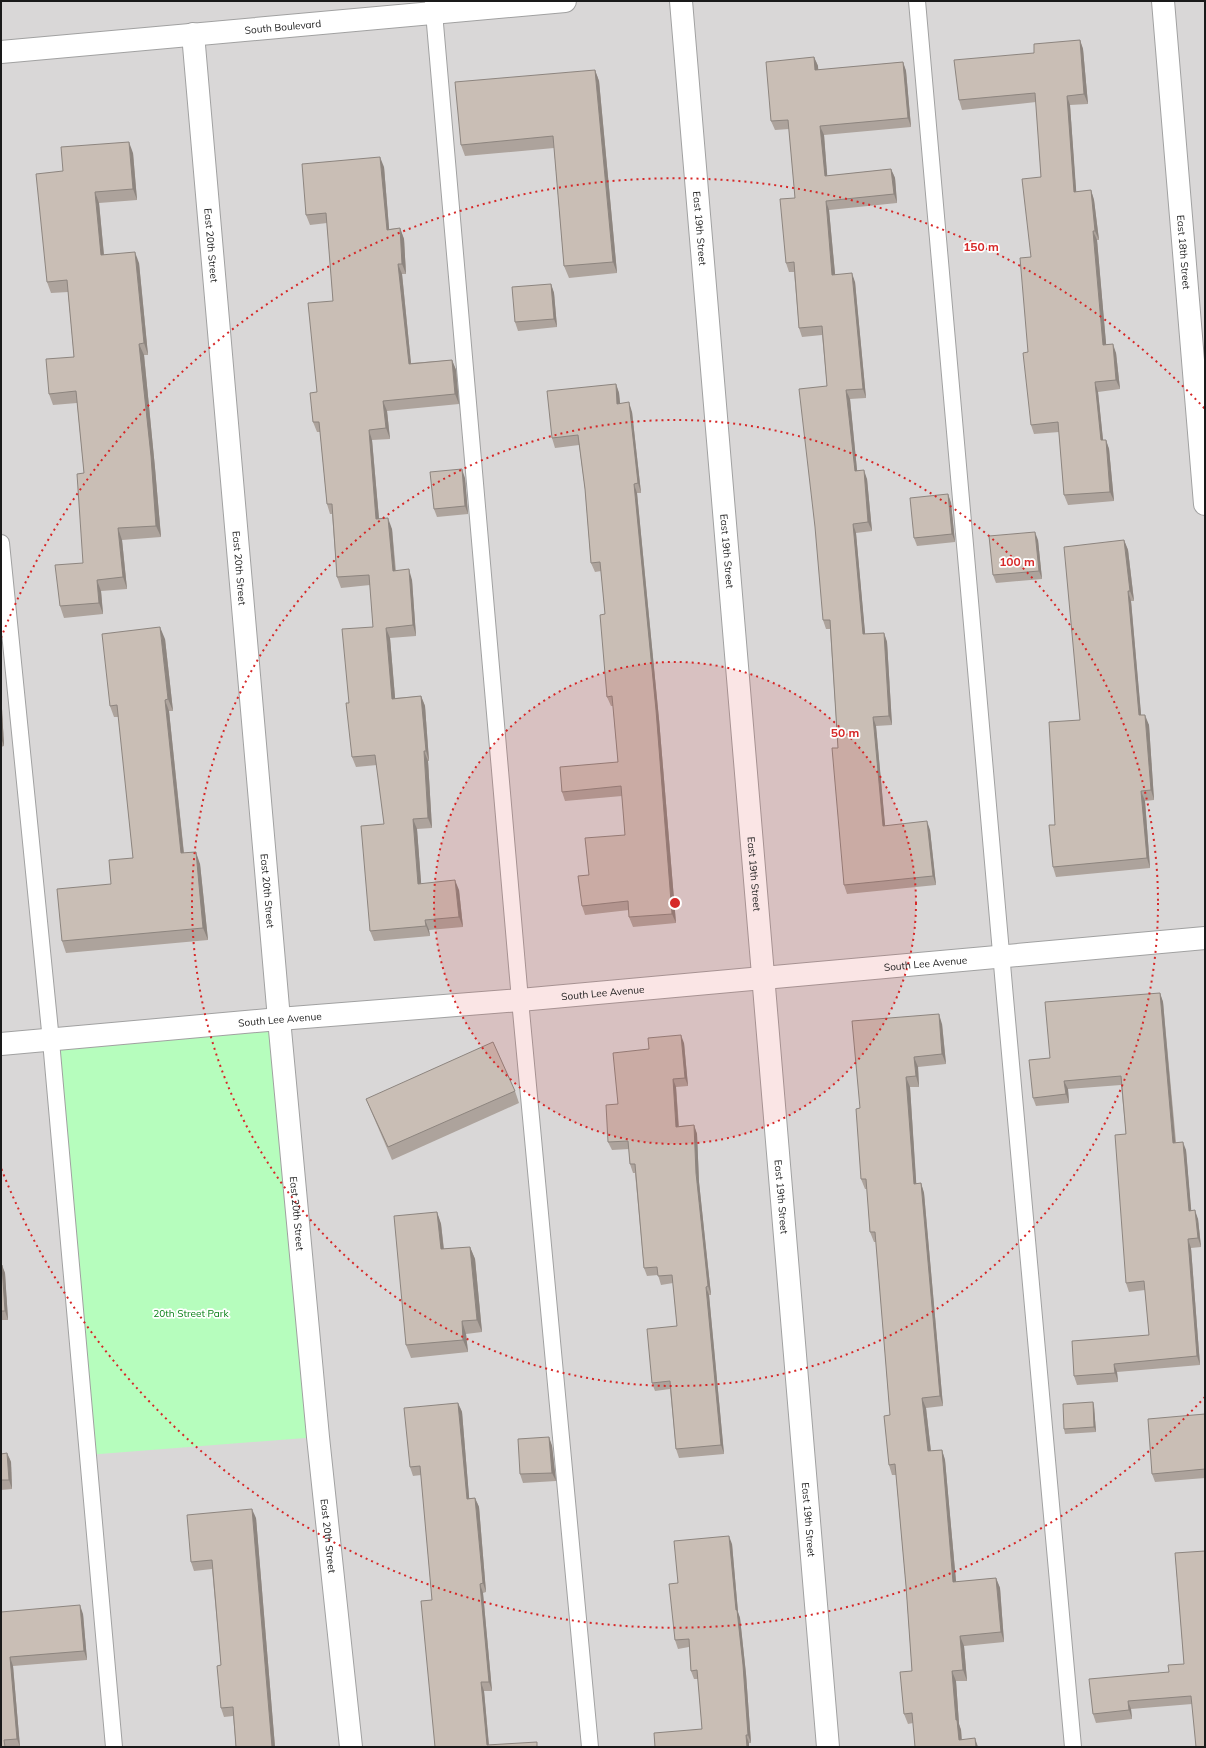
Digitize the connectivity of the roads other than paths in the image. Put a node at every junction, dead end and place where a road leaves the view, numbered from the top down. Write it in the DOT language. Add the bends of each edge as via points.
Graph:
graph roads {
  1 [pos="565,1"];
  2 [pos="680,1"];
  3 [pos="917,1"];
  4 [pos="1164,1"];
  5 [pos="433,5"];
  6 [pos="193,34"];
  7 [pos="1,52"];
  8 [pos="1205,504"];
  9 [pos="1,543"];
  10 [pos="1205,938"];
  11 [pos="1001,956"];
  12 [pos="763,978"];
  13 [pos="520,1000"];
  14 [pos="279,1019"];
  15 [pos="51,1041"];
  16 [pos="1,1044"];
  17 [pos="114,1747"];
  18 [pos="351,1747"];
  19 [pos="590,1747"];
  20 [pos="828,1747"];
  21 [pos="1073,1747"];
  1 -- 5 [label="street, South Boulevard"];
  2 -- 12 [label="street, East 19th Street"];
  3 -- 11 [label="lane"];
  4 -- 8 [label="street, East 18th Street"];
  5 -- 6 [label="street, South Boulevard"];
  5 -- 13 [label="lane"];
  6 -- 7 [label="street, South Boulevard"];
  6 -- 14 [label="street, East 20th Street"];
  9 -- 15 [label="lane"];
  10 -- 11 [label="street, South Lee Avenue"];
  11 -- 12 [label="street, South Lee Avenue"];
  11 -- 21 [label="lane"];
  12 -- 13 [label="street, South Lee Avenue"];
  12 -- 20 [label="street, East 19th Street"];
  13 -- 14 [label="street, South Lee Avenue"];
  13 -- 19 [label="lane"];
  14 -- 15 [label="street, South Lee Avenue"];
  14 -- 18 [label="street, East 20th Street"];
  15 -- 16 [label="street, South Lee Avenue"];
  15 -- 17 [label="lane"];
}
